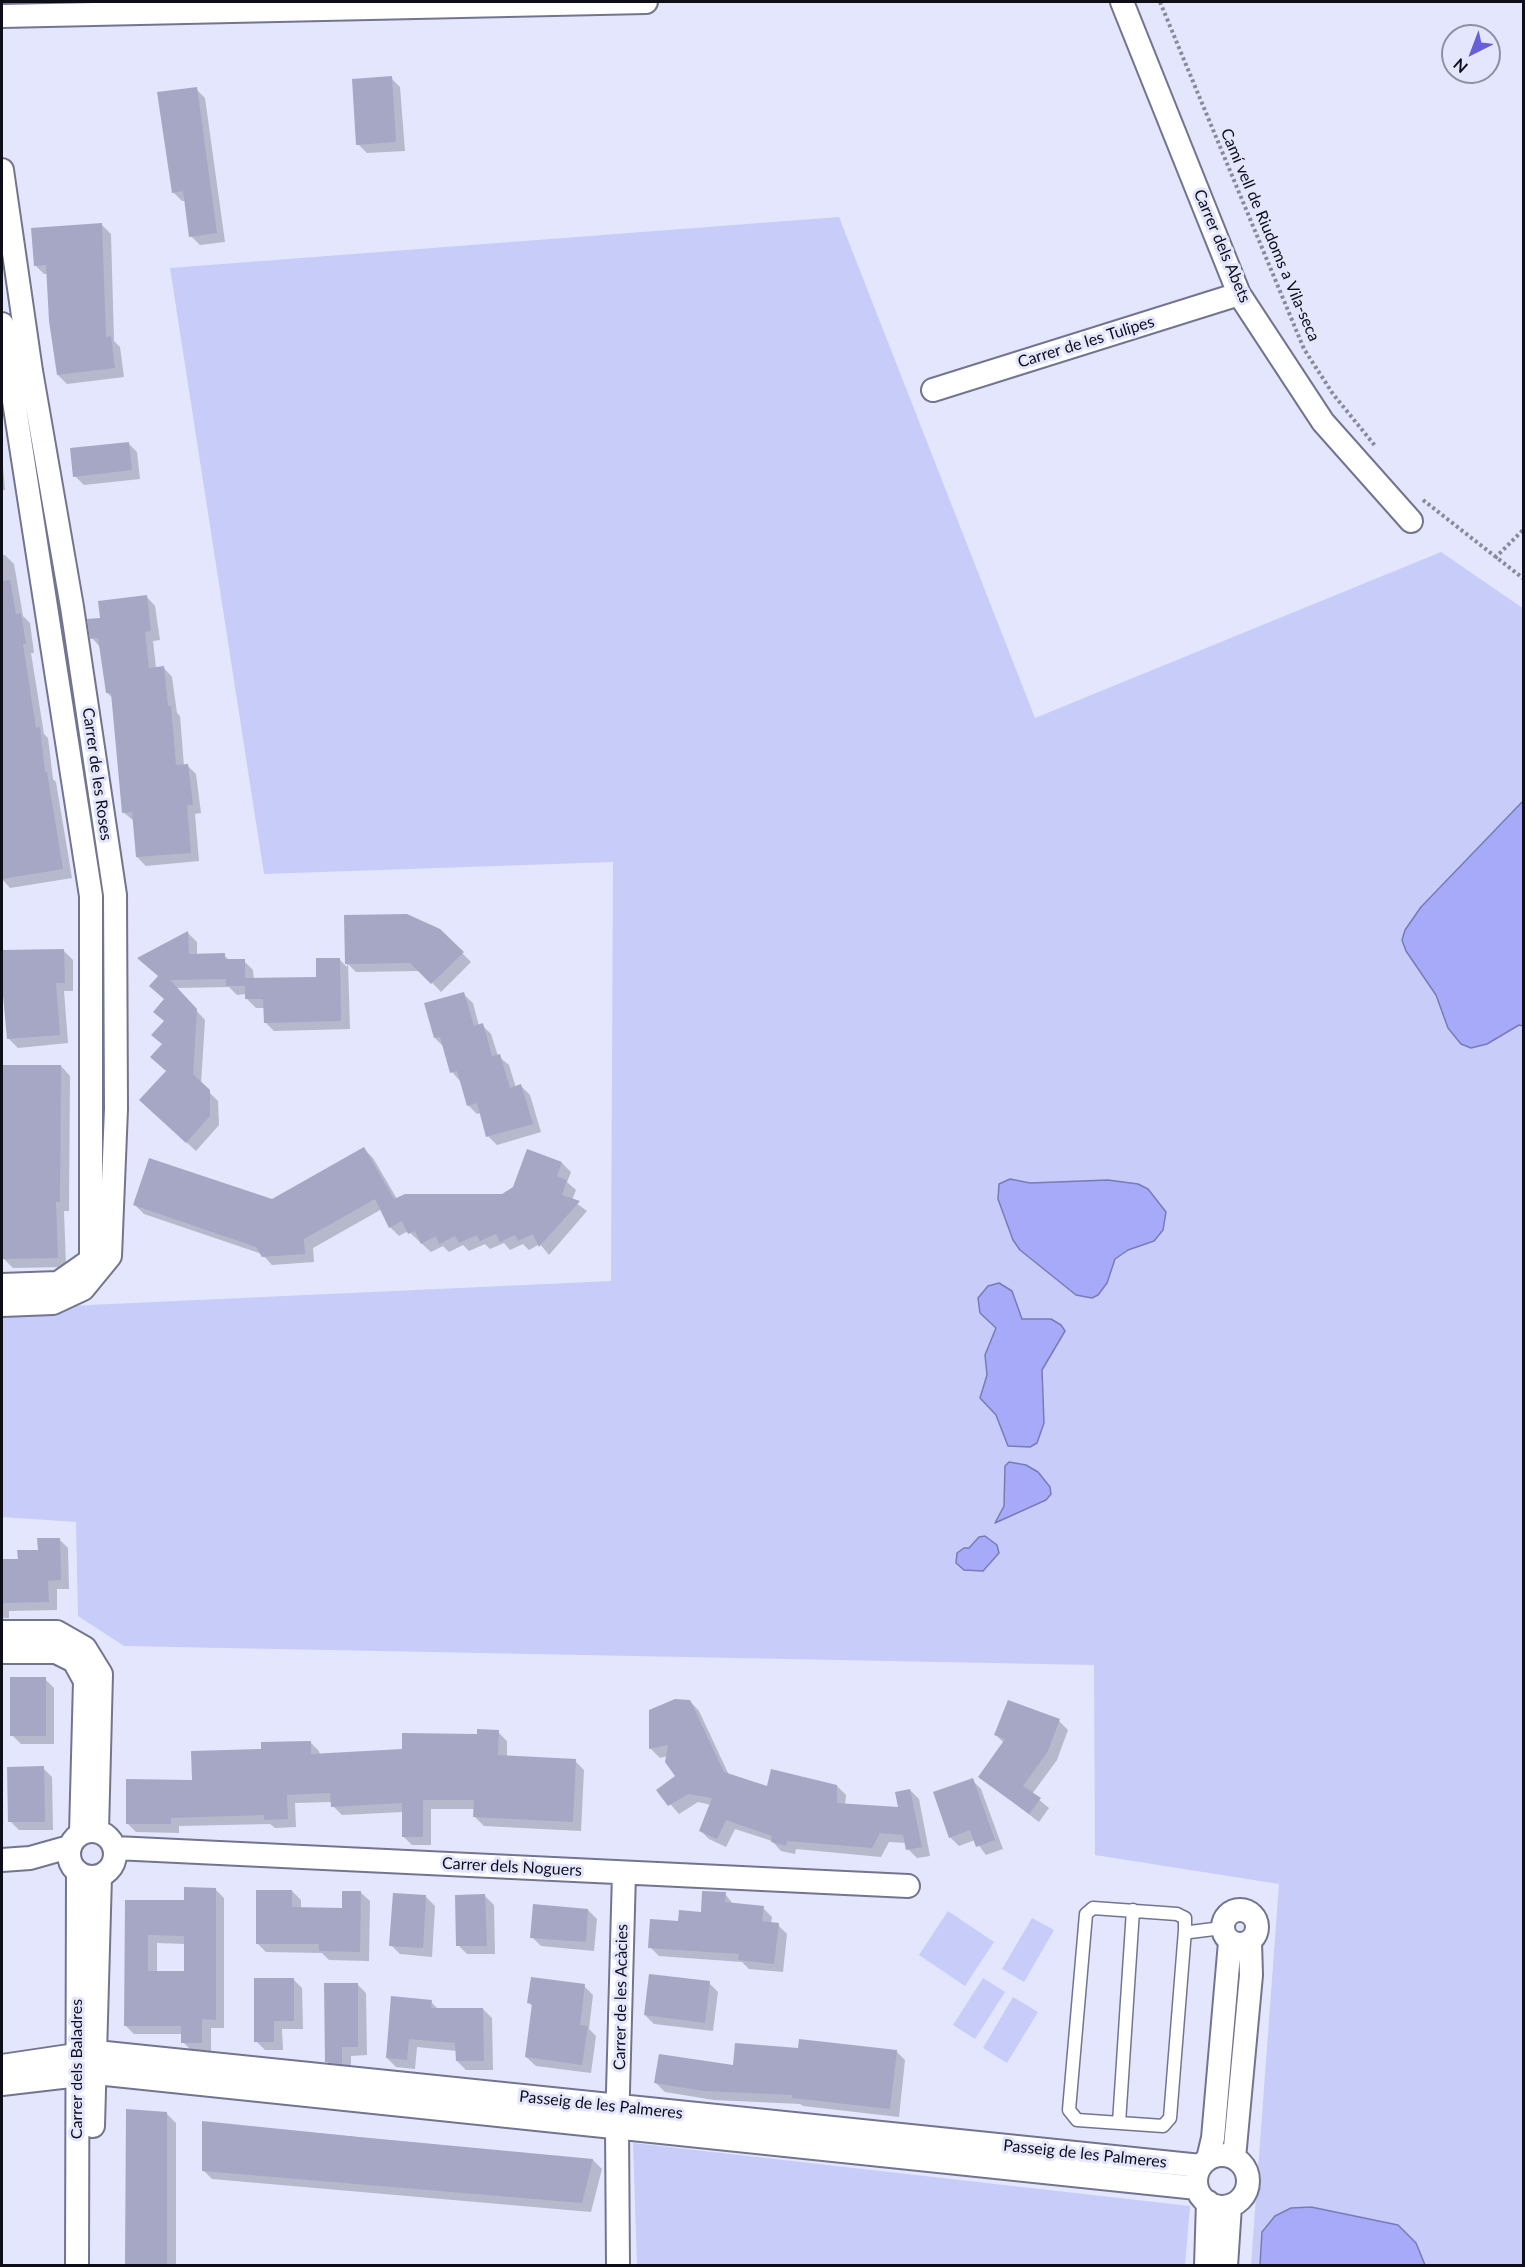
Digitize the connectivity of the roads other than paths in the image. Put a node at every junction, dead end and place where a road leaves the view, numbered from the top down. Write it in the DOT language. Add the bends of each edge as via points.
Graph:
graph roads {
  1 [pos="646,2"];
  2 [pos="1122,2"];
  3 [pos="2,16"];
  4 [pos="2,170"];
  5 [pos="1239,294"];
  6 [pos="2,324"];
  7 [pos="933,390"];
  8 [pos="1411,521"];
  9 [pos="2,1285"];
  10 [pos="2,1305"];
  11 [pos="2,1632"];
  12 [pos="2,1652"];
  13 [pos="79,1654"];
  14 [pos="115,1848"];
  15 [pos="83,1855"];
  16 [pos="2,1860"];
  17 [pos="624,1873"];
  18 [pos="908,1886"];
  19 [pos="1133,1910"];
  20 [pos="1185,1930"];
  21 [pos="1234,1937"];
  22 [pos="86,2064"];
  23 [pos="2,2066"];
  24 [pos="2,2084"];
  25 [pos="618,2117"];
  26 [pos="1119,2123"];
  27 [pos="1234,2158"];
  28 [pos="1205,2162"];
  29 [pos="1212,2199"];
  30 [pos="76,2265"];
  31 [pos="92,2265"];
  32 [pos="618,2265"];
  33 [pos="1206,2265"];
  34 [pos="1226,2265"];
  1 -- 3 [label="street"];
  2 -- 5 [label="street, Carrer dels Abets"];
  4 -- 10 [label="street, Carrer de les Roses" via="115,895 116,1109 110,1256 83,1289 52,1304"];
  5 -- 7 [label="street, Carrer de les Tulipes"];
  5 -- 8 [label="street, Carrer dels Abets" via="1323,422"];
  6 -- 9 [label="street, Carrer de les Roses" via="92,896 91,1260 58,1283"];
  11 -- 13 [label="street" via="57,1632"];
  12 -- 13 [label="street"];
  13 -- 15 [label="street, Carrer dels Baladres" via="101,1674"];
  14 -- 15 [label="street" via="110,1839"];
  14 -- 15 [label="street" via="113,1864"];
  14 -- 17 [label="street, Carrer dels Noguers"];
  15 -- 16 [label="street"];
  15 -- 22 [label="street, Carrer dels Baladres"];
  17 -- 18 [label="street, Carrer dels Noguers"];
  17 -- 25 [label="street, Carrer de les Acàcies"];
  19 -- 20 [label="lane" via="1177,1914 1185,1918"];
  19 -- 26 [label="lane"];
  19 -- 26 [label="lane" via="1093,1908 1086,1914 1069,2110 1077,2120"];
  20 -- 21 [label="lane"];
  20 -- 26 [label="lane" via="1170,2118 1163,2126"];
  21 -- 27 [label="street" via="1251,1974"];
  21 -- 28 [label="street" via="1213,2138"];
  22 -- 23 [label="street, Passeig de les Palmeres"];
  22 -- 24 [label="street, Passeig de les Palmeres"];
  22 -- 25 [label="street, Passeig de les Palmeres"];
  22 -- 30 [label="street, Carrer dels Baladres" via="79,2105"];
  22 -- 31 [label="street, Carrer dels Baladres"];
  25 -- 28 [label="street, Passeig de les Palmeres"];
  25 -- 29 [label="street, Passeig de les Palmeres"];
  25 -- 32 [label="street, Carrer de les Acàcies"];
  27 -- 28 [label="street" via="1216,2156"];
  27 -- 29 [label="street" via="1244,2167 1248,2185 1244,2195"];
  28 -- 29 [label="street" via="1196,2179"];
  29 -- 33 [label="street"];
  29 -- 34 [label="street"];
}
